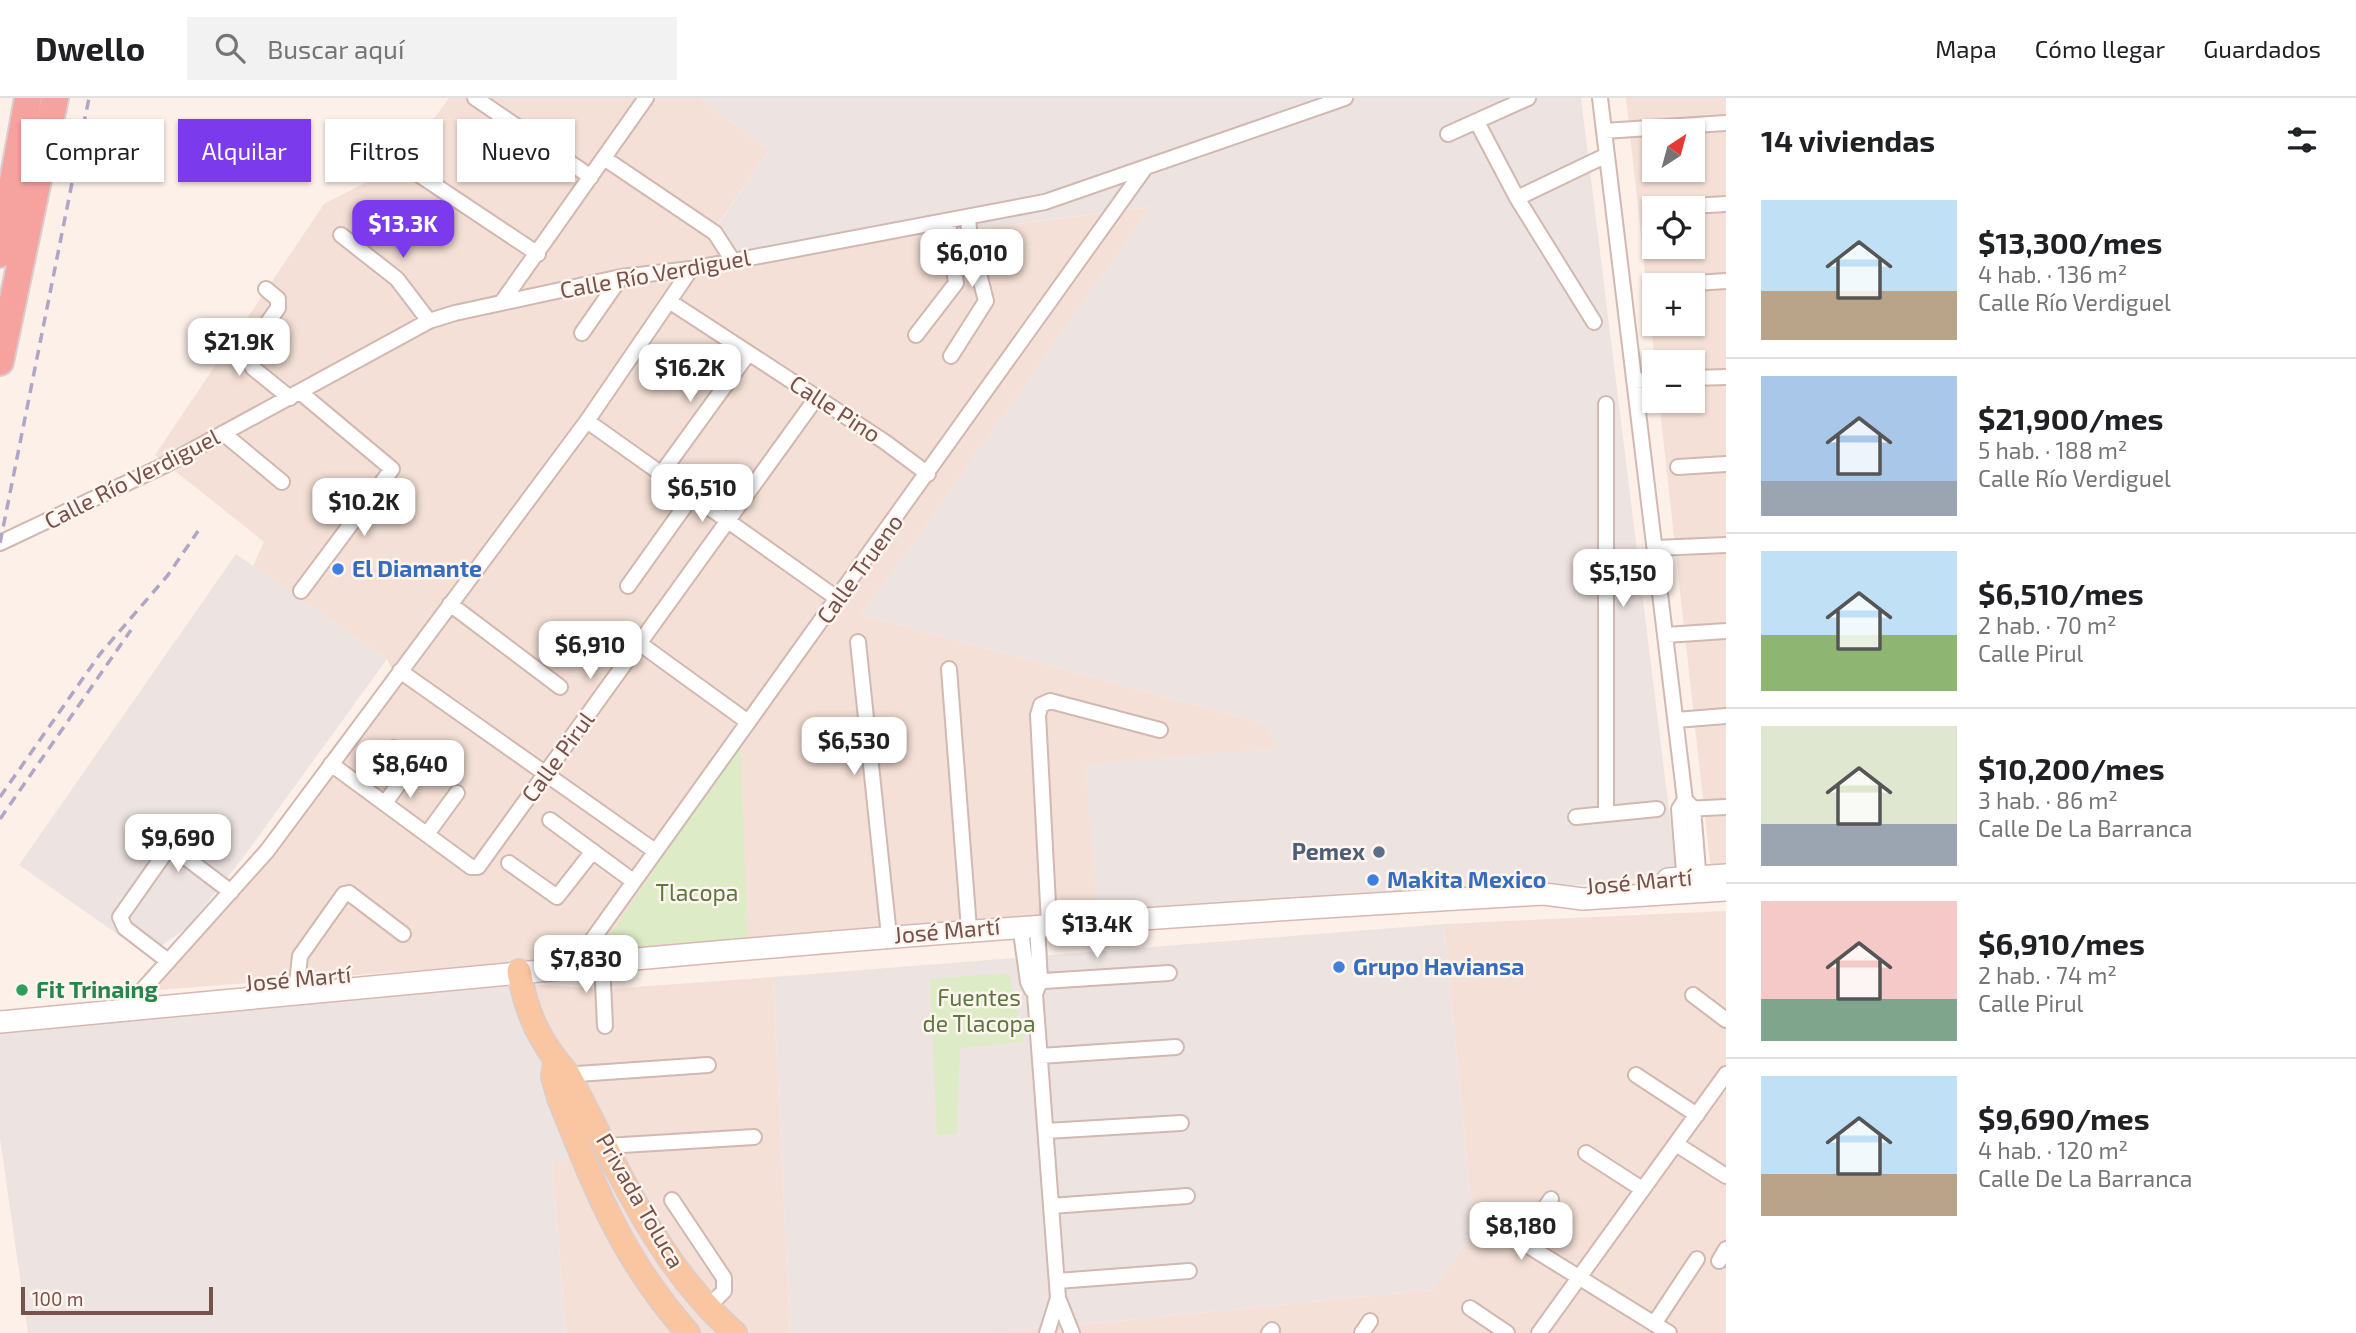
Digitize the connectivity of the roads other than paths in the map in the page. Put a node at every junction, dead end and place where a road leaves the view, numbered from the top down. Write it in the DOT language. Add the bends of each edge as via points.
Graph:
graph roads {
  1 [pos="28,98"];
  2 [pos="65,98"];
  3 [pos="475,98"];
  4 [pos="646,98"];
  5 [pos="1345,98"];
  6 [pos="1528,98"];
  7 [pos="1600,98"];
  8 [pos="53,110"];
  9 [pos="1476,121"];
  10 [pos="1726,123"];
  11 [pos="1604,131"];
  12 [pos="1448,134"];
  13 [pos="1607,155"];
  14 [pos="604,158"];
  15 [pos="1145,168"];
  16 [pos="591,177"];
  17 [pos="430,182"];
  18 [pos="1517,198"];
  19 [pos="1726,204"];
  20 [pos="1705,205"];
  21 [pos="968,219"];
  22 [pos="948,222"];
  23 [pos="341,235"];
  24 [pos="0,254"];
  25 [pos="538,254"];
  26 [pos="733,261"];
  27 [pos="691,269"];
  28 [pos="621,277"];
  29 [pos="1726,281"];
  30 [pos="1705,282"];
  31 [pos="266,289"];
  32 [pos="669,301"];
  33 [pos="502,302"];
  34 [pos="429,321"];
  35 [pos="1594,322"];
  36 [pos="582,333"];
  37 [pos="916,335"];
  38 [pos="748,354"];
  39 [pos="951,356"];
  40 [pos="0,362"];
  41 [pos="1726,377"];
  42 [pos="1705,378"];
  43 [pos="1634,381"];
  44 [pos="1642,381"];
  45 [pos="295,395"];
  46 [pos="817,397"];
  47 [pos="1606,404"];
  48 [pos="586,421"];
  49 [pos="223,433"];
  50 [pos="1726,464"];
  51 [pos="1678,467"];
  52 [pos="661,474"];
  53 [pos="928,474"];
  54 [pos="282,482"];
  55 [pos="692,496"];
  56 [pos="727,519"];
  57 [pos="0,543"];
  58 [pos="1726,545"];
  59 [pos="1656,548"];
  60 [pos="1658,574"];
  61 [pos="1606,577"];
  62 [pos="628,586"];
  63 [pos="301,591"];
  64 [pos="838,599"];
  65 [pos="450,604"];
  66 [pos="1726,632"];
  67 [pos="1666,635"];
  68 [pos="858,642"];
  69 [pos="639,643"];
  70 [pos="949,669"];
  71 [pos="400,671"];
  72 [pos="560,687"];
  73 [pos="1726,716"];
  74 [pos="1676,720"];
  75 [pos="748,722"];
  76 [pos="1160,730"];
  77 [pos="394,748"];
  78 [pos="331,764"];
  79 [pos="546,774"];
  80 [pos="457,793"];
  81 [pos="385,803"];
  82 [pos="1686,806"];
  83 [pos="1726,807"];
  84 [pos="1657,808"];
  85 [pos="1606,813"];
  86 [pos="1576,817"];
  87 [pos="550,820"];
  88 [pos="147,828"];
  89 [pos="427,834"];
  90 [pos="170,846"];
  91 [pos="655,850"];
  92 [pos="593,851"];
  93 [pos="509,863"];
  94 [pos="1726,875"];
  95 [pos="633,881"];
  96 [pos="1692,884"];
  97 [pos="1726,890"];
  98 [pos="231,892"];
  99 [pos="1036,924"];
  100 [pos="969,929"];
  101 [pos="403,934"];
  102 [pos="889,936"];
  103 [pos="168,961"];
  104 [pos="587,962"];
  105 [pos="519,971"];
  106 [pos="1169,973"];
  107 [pos="296,985"];
  108 [pos="1035,986"];
  109 [pos="1693,995"];
  110 [pos="134,1002"];
  111 [pos="0,1010"];
  112 [pos="1726,1020"];
  113 [pos="0,1022"];
  114 [pos="605,1026"];
  115 [pos="1176,1047"];
  116 [pos="1040,1056"];
  117 [pos="708,1065"];
  118 [pos="559,1071"];
  119 [pos="1726,1074"];
  120 [pos="1636,1075"];
  121 [pos="1696,1115"];
  122 [pos="1181,1123"];
  123 [pos="1046,1131"];
  124 [pos="754,1137"];
  125 [pos="1676,1144"];
  126 [pos="606,1146"];
  127 [pos="1586,1153"];
  128 [pos="1726,1176"];
  129 [pos="1642,1189"];
  130 [pos="1187,1196"];
  131 [pos="1551,1199"];
  132 [pos="672,1200"];
  133 [pos="1051,1206"];
  134 [pos="1496,1226"];
  135 [pos="1522,1242"];
  136 [pos="1697,1259"];
  137 [pos="1189,1271"];
  138 [pos="1579,1278"];
  139 [pos="1057,1281"];
  140 [pos="1058,1298"];
  141 [pos="708,1307"];
  142 [pos="1470,1308"];
  143 [pos="1654,1324"];
  144 [pos="688,1333"];
  145 [pos="734,1333"];
  146 [pos="1046,1333"];
  147 [pos="1072,1333"];
  148 [pos="1507,1333"];
  149 [pos="1539,1333"];
  150 [pos="1669,1333"];
  1 -- 24 [label="highway"];
  2 -- 8 [label="highway"];
  3 -- 16 [label="street"];
  4 -- 14 [label="street"];
  5 -- 15 [label="street, Calle Río Verdiguel"];
  6 -- 9 [label="street"];
  7 -- 11 [label="street"];
  8 -- 40 [label="highway"];
  9 -- 12 [label="street"];
  9 -- 18 [label="street"];
  10 -- 11 [label="street"];
  11 -- 13 [label="street"];
  13 -- 18 [label="street"];
  13 -- 43 [label="street"];
  14 -- 16 [label="street"];
  14 -- 26 [label="street" via="715,233"];
  15 -- 21 [label="street, Calle Río Verdiguel" via="1045,202"];
  15 -- 53 [label="street, Calle Trueno"];
  16 -- 25 [label="street"];
  17 -- 25 [label="street"];
  18 -- 35 [label="street"];
  19 -- 20 [label="street"];
  21 -- 22 [label="street, Calle Río Verdiguel"];
  21 -- 39 [label="street" via="986,301"];
  22 -- 26 [label="street, Calle Río Verdiguel"];
  22 -- 37 [label="street" via="956,283"];
  23 -- 34 [label="street" via="397,279"];
  25 -- 33 [label="street"];
  26 -- 27 [label="street, Calle Río Verdiguel"];
  27 -- 28 [label="street, Calle Río Verdiguel"];
  27 -- 32 [label="street"];
  28 -- 33 [label="street, Calle Río Verdiguel"];
  28 -- 36 [label="street"];
  29 -- 30 [label="street"];
  31 -- 45 [label="street" via="279,304 246,353 253,368"];
  32 -- 38 [label="street, Calle Pino"];
  32 -- 48 [label="street"];
  33 -- 34 [label="street, Calle Río Verdiguel"];
  34 -- 45 [label="street, Calle Río Verdiguel"];
  38 -- 46 [label="street, Calle Pino"];
  38 -- 52 [label="street"];
  41 -- 42 [label="street"];
  43 -- 44 [label="street"];
  43 -- 59 [label="street"];
  45 -- 49 [label="street, Calle Río Verdiguel"];
  45 -- 63 [label="street" via="392,469"];
  46 -- 53 [label="street, Calle Pino"];
  46 -- 56 [label="street, Calle Pirul"];
  47 -- 61 [label="street"];
  48 -- 52 [label="street"];
  48 -- 65 [label="street"];
  49 -- 54 [label="street"];
  49 -- 57 [label="street, Calle Río Verdiguel" via="128,485"];
  50 -- 51 [label="street"];
  52 -- 55 [label="street"];
  53 -- 64 [label="street, Calle Trueno"];
  55 -- 56 [label="street"];
  55 -- 62 [label="street"];
  56 -- 64 [label="street"];
  56 -- 69 [label="street, Calle Pirul"];
  58 -- 59 [label="street"];
  59 -- 60 [label="street"];
  60 -- 61 [label="street"];
  60 -- 67 [label="street"];
  61 -- 85 [label="street"];
  64 -- 75 [label="street, Calle Trueno"];
  65 -- 71 [label="street"];
  65 -- 72 [label="street"];
  66 -- 67 [label="street"];
  67 -- 74 [label="street"];
  68 -- 102 [label="street"];
  69 -- 75 [label="street"];
  69 -- 79 [label="street, Calle Pirul"];
  70 -- 100 [label="street"];
  71 -- 78 [label="street"];
  71 -- 79 [label="street"];
  73 -- 74 [label="street"];
  74 -- 82 [label="street"];
  75 -- 91 [label="street, Calle Trueno"];
  76 -- 99 [label="street" via="1050,701 1041,705"];
  77 -- 81 [label="street" via="414,763"];
  78 -- 81 [label="street, Calle Pirul"];
  78 -- 98 [label="street"];
  79 -- 89 [label="street, Calle Pirul" via="478,867 471,867"];
  79 -- 91 [label="street"];
  80 -- 89 [label="street"];
  81 -- 89 [label="street, Calle Pirul"];
  82 -- 83 [label="street"];
  82 -- 96 [label="street"];
  84 -- 85 [label="street"];
  85 -- 86 [label="street"];
  87 -- 92 [label="street"];
  88 -- 90 [label="street"];
  90 -- 98 [label="street"];
  90 -- 103 [label="street" via="120,917 125,928"];
  91 -- 95 [label="street, Calle Trueno"];
  92 -- 93 [label="street" via="557,897"];
  92 -- 95 [label="street"];
  94 -- 96 [label="main road, José Martí"];
  95 -- 104 [label="street, Calle Trueno"];
  96 -- 97 [label="main road, José Martí"];
  96 -- 99 [label="main road, José Martí" via="1582,886 1552,894"];
  98 -- 103 [label="street"];
  99 -- 100 [label="main road, José Martí"];
  99 -- 108 [label="street"];
  100 -- 102 [label="main road, José Martí"];
  101 -- 107 [label="street" via="349,893 344,894 302,951"];
  102 -- 104 [label="main road, José Martí"];
  103 -- 110 [label="street"];
  104 -- 105 [label="main road, José Martí"];
  104 -- 107 [label="main road, José Martí"];
  104 -- 114 [label="street"];
  105 -- 107 [label="main road, José Martí"];
  105 -- 118 [label="main road, Privada Toluca" via="528,1013"];
  106 -- 108 [label="street"];
  107 -- 110 [label="main road, José Martí"];
  108 -- 116 [label="street"];
  109 -- 112 [label="street"];
  110 -- 111 [label="main road, José Martí"];
  110 -- 113 [label="main road, José Martí"];
  115 -- 116 [label="street"];
  116 -- 123 [label="street"];
  117 -- 118 [label="street"];
  118 -- 126 [label="main road, Privada Toluca"];
  118 -- 144 [label="main road, Privada Toluca" via="583,1158 621,1243"];
  119 -- 121 [label="street"];
  120 -- 121 [label="street"];
  121 -- 125 [label="street"];
  122 -- 123 [label="street"];
  123 -- 133 [label="street"];
  124 -- 126 [label="street"];
  125 -- 128 [label="street"];
  125 -- 129 [label="street"];
  126 -- 141 [label="main road, Privada Toluca" via="663,1246"];
  127 -- 129 [label="street"];
  129 -- 138 [label="street"];
  130 -- 133 [label="street"];
  131 -- 135 [label="street"];
  132 -- 141 [label="street" via="724,1278 724,1291"];
  133 -- 139 [label="street"];
  134 -- 135 [label="street"];
  135 -- 138 [label="street"];
  136 -- 143 [label="street"];
  137 -- 139 [label="street"];
  138 -- 143 [label="street"];
  138 -- 149 [label="street"];
  139 -- 140 [label="street"];
  140 -- 146 [label="street"];
  140 -- 147 [label="street"];
  141 -- 145 [label="main road, Privada Toluca"];
  142 -- 148 [label="street"];
  143 -- 150 [label="street"];
}
